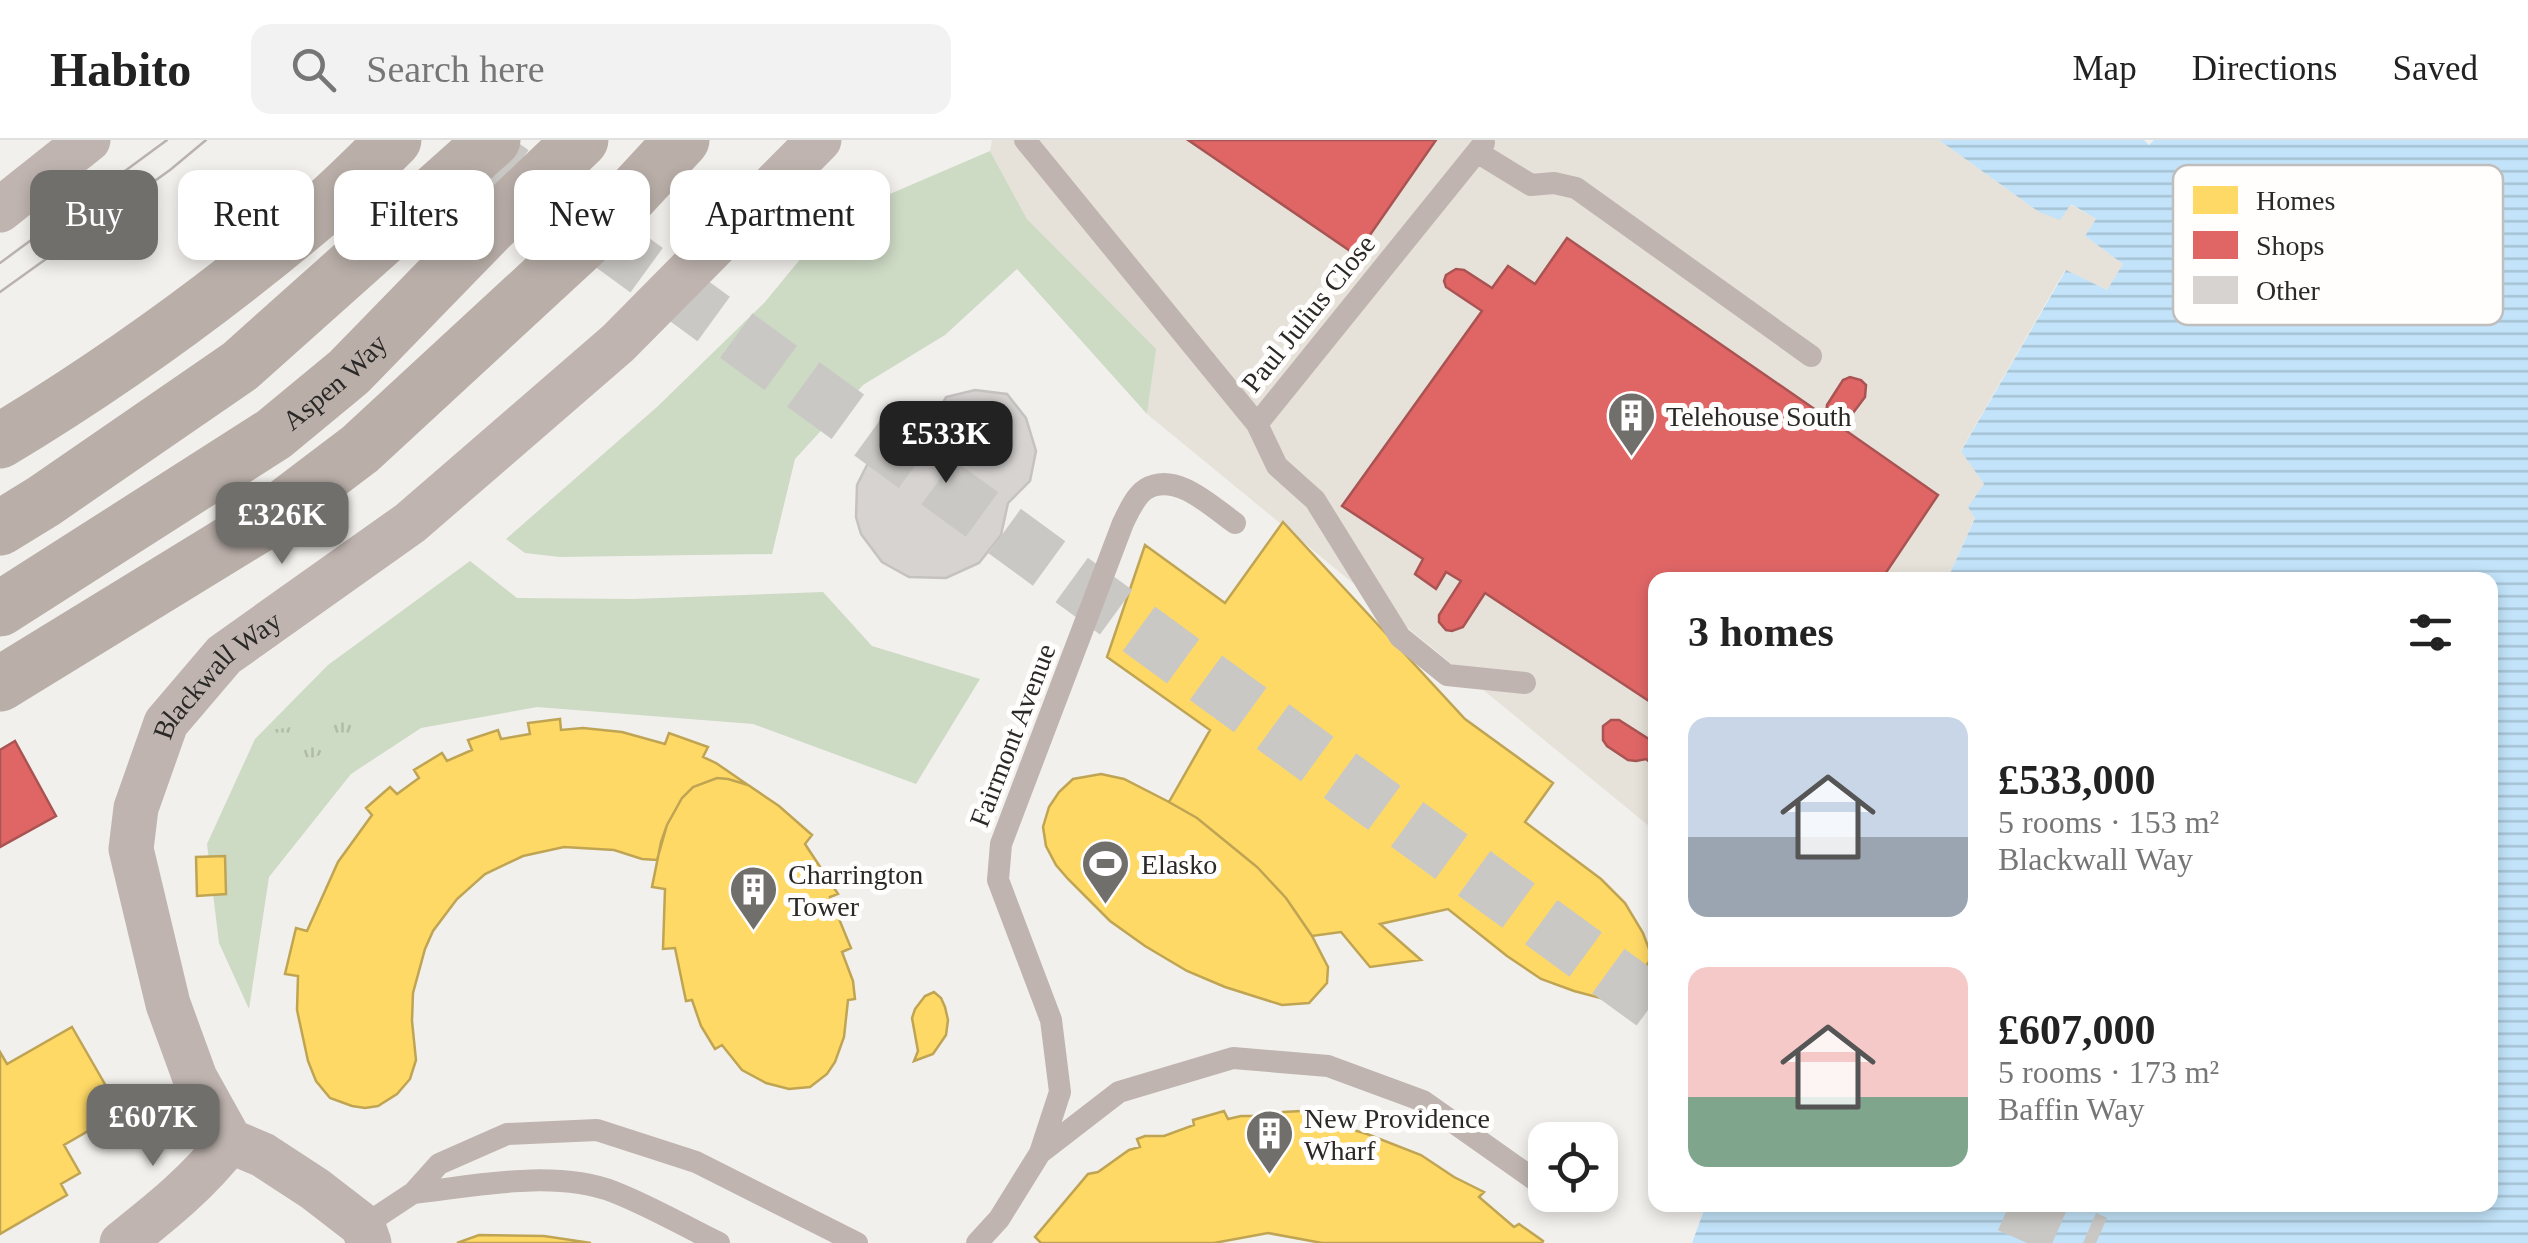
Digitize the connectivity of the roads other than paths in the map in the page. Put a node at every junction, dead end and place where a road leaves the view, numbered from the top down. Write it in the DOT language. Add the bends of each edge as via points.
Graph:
graph roads {
  1 [pos="88,140"];
  2 [pos="394,140"];
  3 [pos="493,140"];
  4 [pos="580,140"];
  5 [pos="682,140"];
  6 [pos="819,140"];
  7 [pos="1026,140"];
  8 [pos="1481,146"];
  9 [pos="0,210"];
  10 [pos="1811,356"];
  11 [pos="1257,424"];
  12 [pos="0,441"];
  13 [pos="1235,523"];
  14 [pos="0,528"];
  15 [pos="0,609"];
  16 [pos="1525,683"];
  17 [pos="0,684"];
  18 [pos="230,1141"];
  19 [pos="1040,1153"];
  20 [pos="1528,1175"];
  21 [pos="412,1192"];
  22 [pos="366,1234"];
  23 [pos="122,1243"];
  24 [pos="719,1243"];
  25 [pos="857,1243"];
  26 [pos="977,1243"];
  1 -- 9 [label="street"];
  2 -- 12 [label="highway" via="222,291"];
  3 -- 14 [label="highway" via="240,366"];
  4 -- 15 [label="highway, Aspen Way" via="349,372 274,434"];
  5 -- 17 [label="highway" via="608,220 360,449 262,524"];
  6 -- 18 [label="street, Blackwall Way" via="618,342 410,523 224,655 166,723 136,808 130,848 168,1004 195,1078"];
  7 -- 11 [label="lane, Paul Julius Close"];
  8 -- 10 [label="lane" via="1531,185 1576,188"];
  8 -- 11 [label="lane, Paul Julius Close"];
  11 -- 16 [label="lane" via="1277,466 1315,500 1400,637 1447,674"];
  13 -- 19 [label="lane, Fairmont Avenue" via="1176,486 1157,485 1136,500 1001,844 998,880 1050,1020 1060,1092"];
  18 -- 22 [label="street" via="294,1174"];
  18 -- 23 [label="street" via="188,1189"];
  19 -- 20 [label="lane" via="1119,1092 1233,1058 1328,1066 1423,1100"];
  19 -- 26 [label="lane, Fairmont Avenue"];
  21 -- 22 [label="lane"];
  21 -- 24 [label="lane" via="557,1180 611,1191"];
  21 -- 25 [label="lane" via="439,1164 507,1134 597,1130 696,1162"];
}
